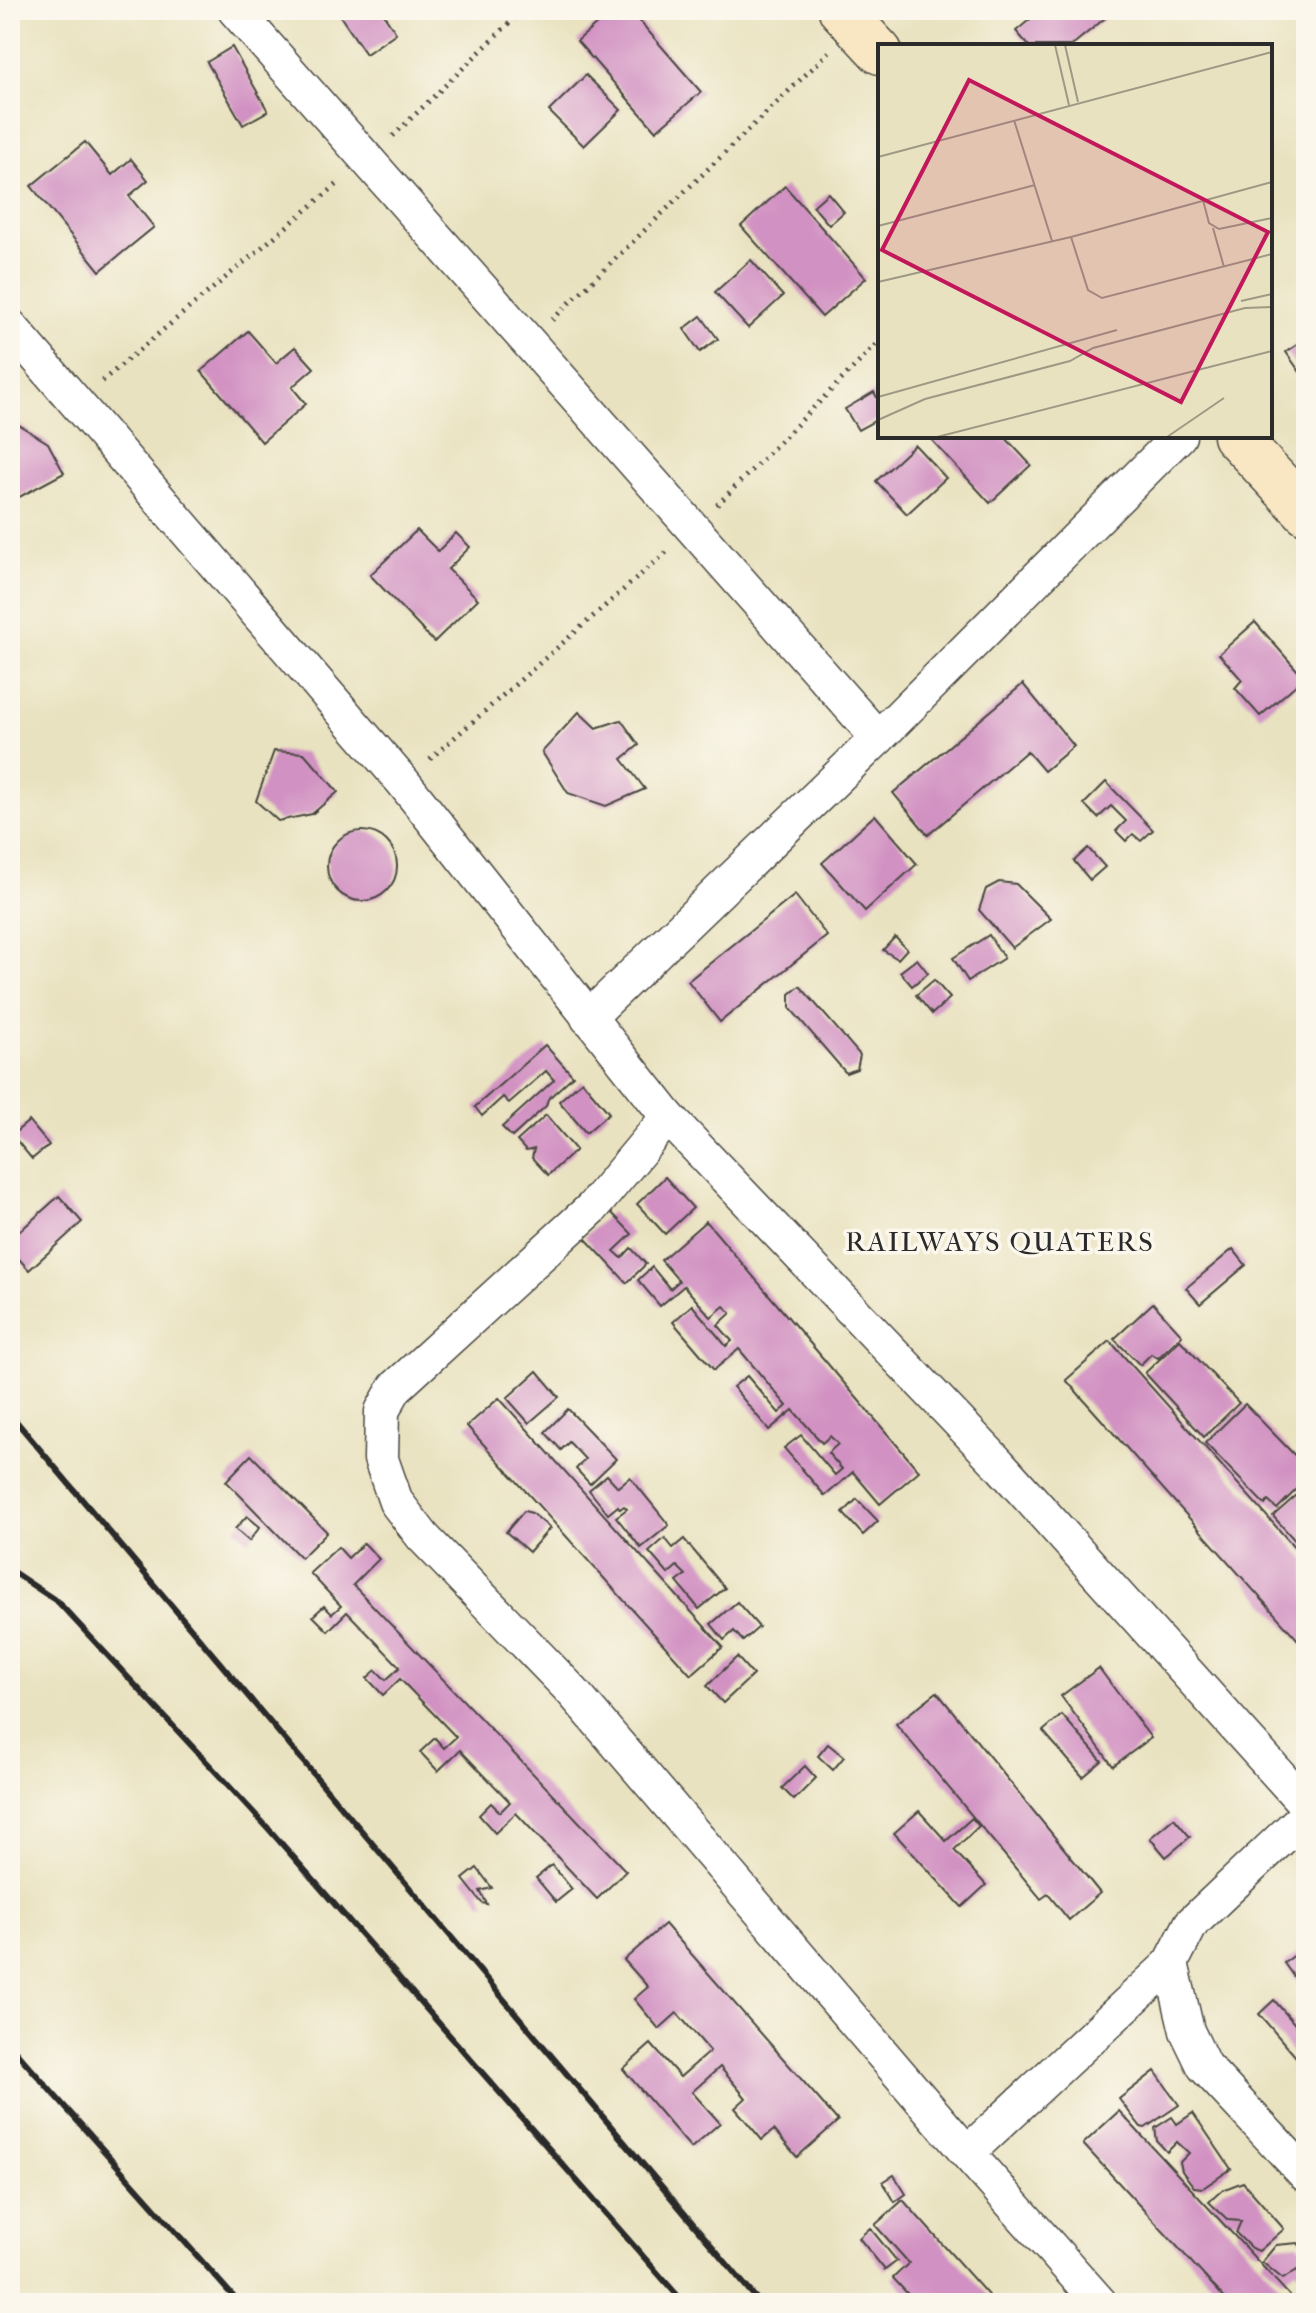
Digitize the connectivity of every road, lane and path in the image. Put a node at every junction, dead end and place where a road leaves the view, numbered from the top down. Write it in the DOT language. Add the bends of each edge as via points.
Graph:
graph roads {
  1 [pos="235,10"];
  2 [pos="523,10"];
  3 [pos="859,29"];
  4 [pos="369,159"];
  5 [pos="10,326"];
  6 [pos="530,341"];
  7 [pos="878,343"];
  8 [pos="77,402"];
  9 [pos="1177,438"];
  10 [pos="1237,438"];
  11 [pos="1306,512"];
  12 [pos="694,528"];
  13 [pos="878,738"];
  14 [pos="403,782"];
  15 [pos="588,1018"];
  16 [pos="668,1117"];
  17 [pos="1306,1805"];
  18 [pos="1306,1815"];
  19 [pos="1171,1963"];
  20 [pos="967,2153"];
  21 [pos="1306,2175"];
  22 [pos="1100,2303"];
  1 -- 4 [label="street"];
  2 -- 4 [label="path"];
  3 -- 6 [label="path"];
  4 -- 6 [label="street"];
  4 -- 8 [label="path"];
  5 -- 8 [label="street"];
  6 -- 12 [label="street"];
  7 -- 12 [label="path"];
  8 -- 14 [label="street"];
  9 -- 13 [label="street"];
  10 -- 11 [label="main road"];
  12 -- 13 [label="street"];
  12 -- 14 [label="path"];
  13 -- 15 [label="street"];
  14 -- 15 [label="street"];
  15 -- 16 [label="street"];
  16 -- 17 [label="street" via="999,1464"];
  16 -- 20 [label="street" via="592,1208 395,1388 382,1411 381,1459 387,1480 396,1502 423,1537 572,1691"];
  18 -- 19 [label="street" via="1191,1924"];
  19 -- 20 [label="street"];
  19 -- 21 [label="street" via="1187,2031 1204,2066"];
  20 -- 22 [label="street"];
}
